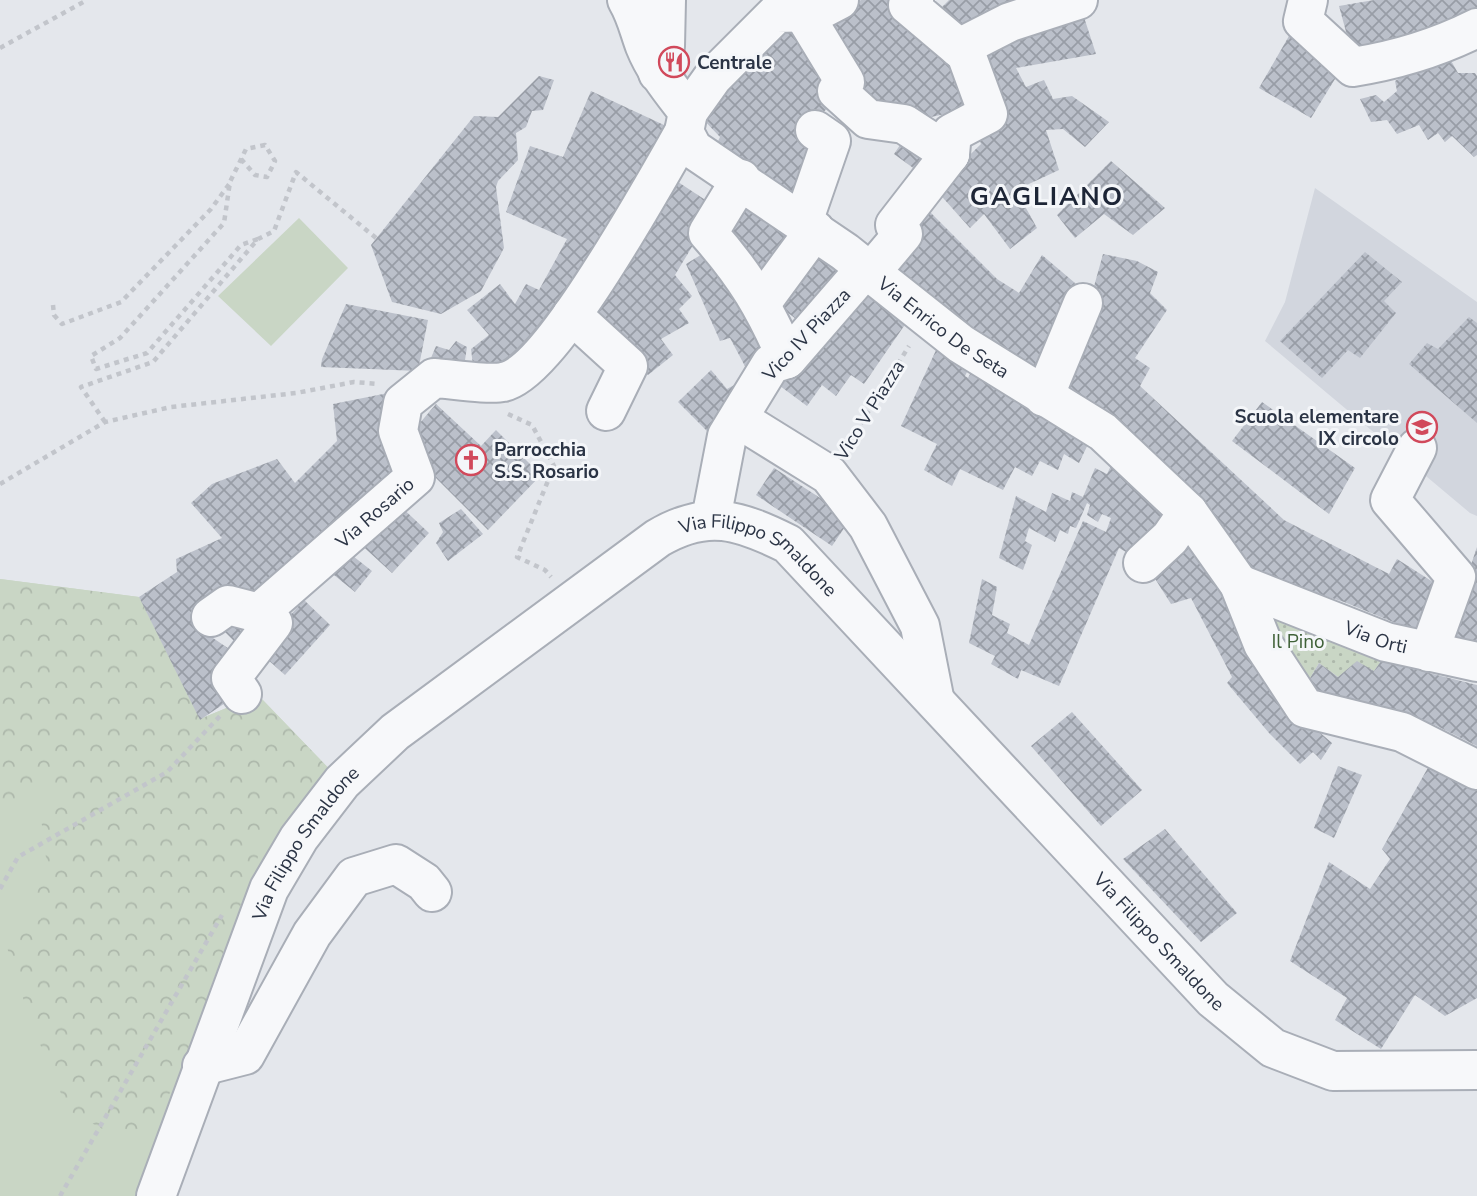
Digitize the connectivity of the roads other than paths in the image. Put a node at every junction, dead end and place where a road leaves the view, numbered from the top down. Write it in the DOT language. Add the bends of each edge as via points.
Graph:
graph roads {
  1 [pos="627,0"];
  2 [pos="666,0"];
  3 [pos="839,0"];
  4 [pos="914,0"];
  5 [pos="1078,0"];
  6 [pos="1308,0"];
  7 [pos="788,9"];
  8 [pos="1462,35"];
  9 [pos="960,48"];
  10 [pos="658,73"];
  11 [pos="686,122"];
  12 [pos="815,130"];
  13 [pos="950,154"];
  14 [pos="741,179"];
  15 [pos="809,226"];
  16 [pos="868,270"];
  17 [pos="762,302"];
  18 [pos="1083,303"];
  19 [pos="572,315"];
  20 [pos="787,359"];
  21 [pos="1044,397"];
  22 [pos="606,411"];
  23 [pos="750,425"];
  24 [pos="1417,448"];
  25 [pos="1188,512"];
  26 [pos="711,519"];
  27 [pos="1143,563"];
  28 [pos="1239,584"];
  29 [pos="259,613"];
  30 [pos="211,617"];
  31 [pos="1429,652"];
  32 [pos="1477,662"];
  33 [pos="242,694"];
  34 [pos="934,697"];
  35 [pos="1477,770"];
  36 [pos="432,892"];
  37 [pos="202,1066"];
  38 [pos="1477,1070"];
  39 [pos="156,1196"];
  1 -- 10 [label="street, Via Enrico De Seta"];
  2 -- 10 [label="street" via="665,46"];
  3 -- 7 [label="street" via="816,12"];
  4 -- 9 [label="street" via="908,5"];
  5 -- 9 [label="street" via="1010,22"];
  6 -- 8 [label="street" via="1303,21 1353,67 1396,61"];
  7 -- 11 [label="street" via="713,77"];
  7 -- 13 [label="street" via="845,82 837,91 868,119 905,124"];
  9 -- 13 [label="street" via="988,114 952,133"];
  10 -- 11 [label="street, Via Enrico De Seta"];
  11 -- 14 [label="street, Via Enrico De Seta" via="693,149"];
  11 -- 19 [label="street"];
  12 -- 15 [label="street" via="831,141"];
  13 -- 16 [label="street, Vico IV Piazza" via="895,225 903,234"];
  14 -- 15 [label="street, Via Enrico De Seta"];
  14 -- 17 [label="street" via="708,233"];
  15 -- 16 [label="street, Via Enrico De Seta"];
  15 -- 17 [label="street"];
  16 -- 20 [label="street, Vico IV Piazza"];
  16 -- 21 [label="street, Via Enrico De Seta" via="961,344"];
  17 -- 20 [label="street"];
  18 -- 21 [label="street"];
  19 -- 22 [label="street" via="628,366"];
  19 -- 29 [label="street, Via Rosario" via="538,358 505,382 434,378 403,403 398,430 415,477"];
  20 -- 26 [label="street, Vico IV Piazza" via="771,364 727,436"];
  21 -- 25 [label="street, Via Enrico De Seta" via="1103,432"];
  23 -- 34 [label="street" via="829,475 867,526 920,626"];
  24 -- 31 [label="street" via="1390,500 1456,577"];
  25 -- 27 [label="street" via="1170,538"];
  25 -- 28 [label="street, Via Enrico De Seta"];
  26 -- 34 [label="street, Via Filippo Smaldone" via="752,526 788,544"];
  26 -- 37 [label="street, Via Filippo Smaldone" via="682,525 571,602 395,732 342,782 299,838 269,889"];
  28 -- 31 [label="street, Via Orti" via="1386,642"];
  28 -- 35 [label="street, Via Enrico De Seta" via="1263,643 1305,708 1402,733"];
  29 -- 30 [label="street" via="228,605"];
  29 -- 33 [label="street" via="273,623 231,678"];
  31 -- 32 [label="street, Via Orti"];
  34 -- 38 [label="street, Via Filippo Smaldone" via="1213,999 1273,1048 1333,1071"];
  36 -- 37 [label="street" via="396,864 354,877 312,934 245,1055"];
  37 -- 39 [label="street, Via Filippo Smaldone"];
}
